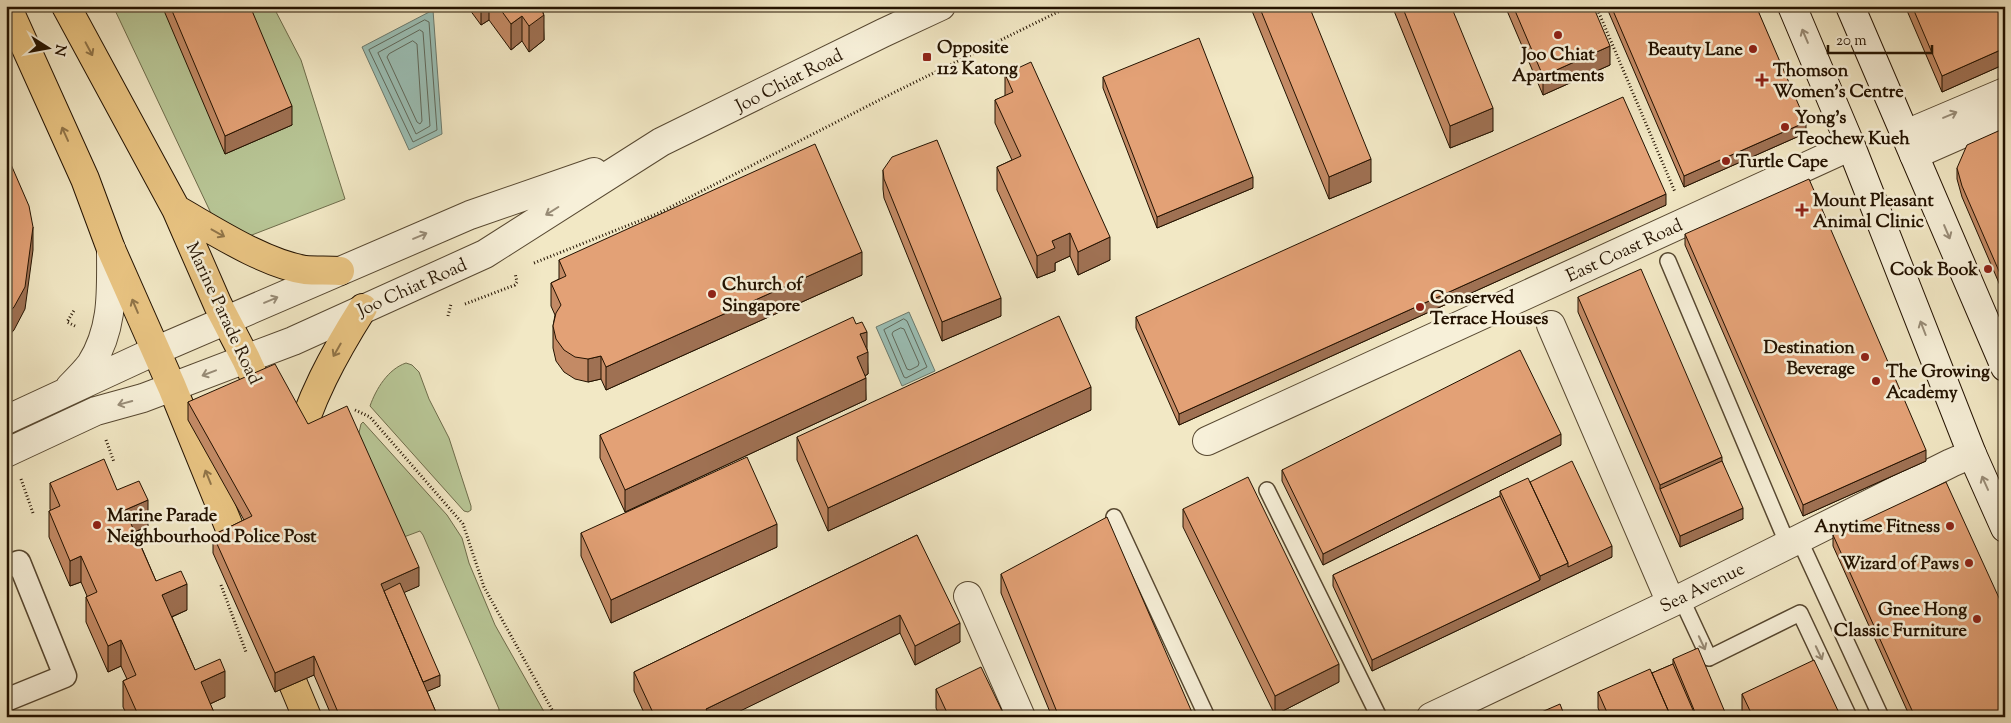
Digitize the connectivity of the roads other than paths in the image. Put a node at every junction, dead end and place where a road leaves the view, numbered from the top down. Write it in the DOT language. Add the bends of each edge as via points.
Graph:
graph roads {
  1 [pos="66,6"];
  2 [pos="942,6"];
  3 [pos="1792,6"];
  4 [pos="1850,6"];
  5 [pos="9,20"];
  6 [pos="2005,92"];
  7 [pos="2005,115"];
  8 [pos="1910,144"];
  9 [pos="1851,146"];
  10 [pos="638,157"];
  11 [pos="176,209"];
  12 [pos="112,248"];
  13 [pos="1668,261"];
  14 [pos="340,271"];
  15 [pos="363,308"];
  16 [pos="226,319"];
  17 [pos="1551,325"];
  18 [pos="155,351"];
  19 [pos="246,359"];
  20 [pos="2005,367"];
  21 [pos="172,387"];
  22 [pos="66,392"];
  23 [pos="6,420"];
  24 [pos="1207,442"];
  25 [pos="6,453"];
  26 [pos="1972,454"];
  27 [pos="1268,490"];
  28 [pos="1114,518"];
  29 [pos="2005,528"];
  30 [pos="1794,542"];
  31 [pos="6,567"];
  32 [pos="254,588"];
  33 [pos="968,596"];
  34 [pos="1676,601"];
  35 [pos="269,625"];
  36 [pos="6,700"];
  37 [pos="307,717"];
  38 [pos="1021,717"];
  39 [pos="1208,717"];
  40 [pos="1379,717"];
  41 [pos="1431,717"];
  42 [pos="1849,717"];
  43 [pos="1881,717"];
  1 -- 11 [label="main road, Marine Parade Road, one-way"];
  2 -- 10 [label="street, Joo Chiat Road" via="661,142"];
  9 -- 3 [label="street, one-way"];
  4 -- 8 [label="street"];
  12 -- 5 [label="main road, one-way" via="85,179"];
  8 -- 6 [label="street, one-way"];
  7 -- 8 [label="street"];
  8 -- 20 [label="street, one-way"];
  9 -- 24 [label="street, East Coast Road"];
  26 -- 9 [label="street, one-way"];
  14 -- 10 [label="street, Joo Chiat Road, one-way" via="470,215"];
  10 -- 15 [label="street, Joo Chiat Road, one-way" via="485,254"];
  11 -- 14 [label="main road, one-way" via="244,247 280,262 305,270"];
  11 -- 16 [label="main road, Marine Parade Road"];
  18 -- 12 [label="main road, one-way"];
  12 -- 22 [label="street" via="110,311 103,342 90,366"];
  13 -- 30 [label="lane"];
  16 -- 14 [label="street, Joo Chiat Road, one-way"];
  15 -- 19 [label="street, Joo Chiat Road"];
  15 -- 19 [label="main road, Marine Parade Road, one-way" via="336,350 317,389 286,474 267,405"];
  16 -- 18 [label="street, Joo Chiat Road"];
  16 -- 19 [label="main road, Marine Parade Road"];
  17 -- 34 [label="street"];
  18 -- 21 [label="main road"];
  18 -- 22 [label="street, Joo Chiat Road"];
  19 -- 21 [label="street, Joo Chiat Road, one-way"];
  21 -- 25 [label="street, Joo Chiat Road, one-way" via="96,411"];
  32 -- 21 [label="main road, one-way"];
  22 -- 23 [label="street, Joo Chiat Road"];
  29 -- 26 [label="street, one-way"];
  26 -- 30 [label="street, Sea Avenue"];
  27 -- 40 [label="lane"];
  28 -- 39 [label="lane"];
  30 -- 34 [label="street, Sea Avenue"];
  30 -- 43 [label="lane"];
  31 -- 36 [label="street" via="19,562 65,676"];
  33 -- 38 [label="street"];
  34 -- 41 [label="street, Sea Avenue"];
  34 -- 42 [label="lane, one-way" via="1709,658 1800,613"];
  35 -- 37 [label="main road"];
}
